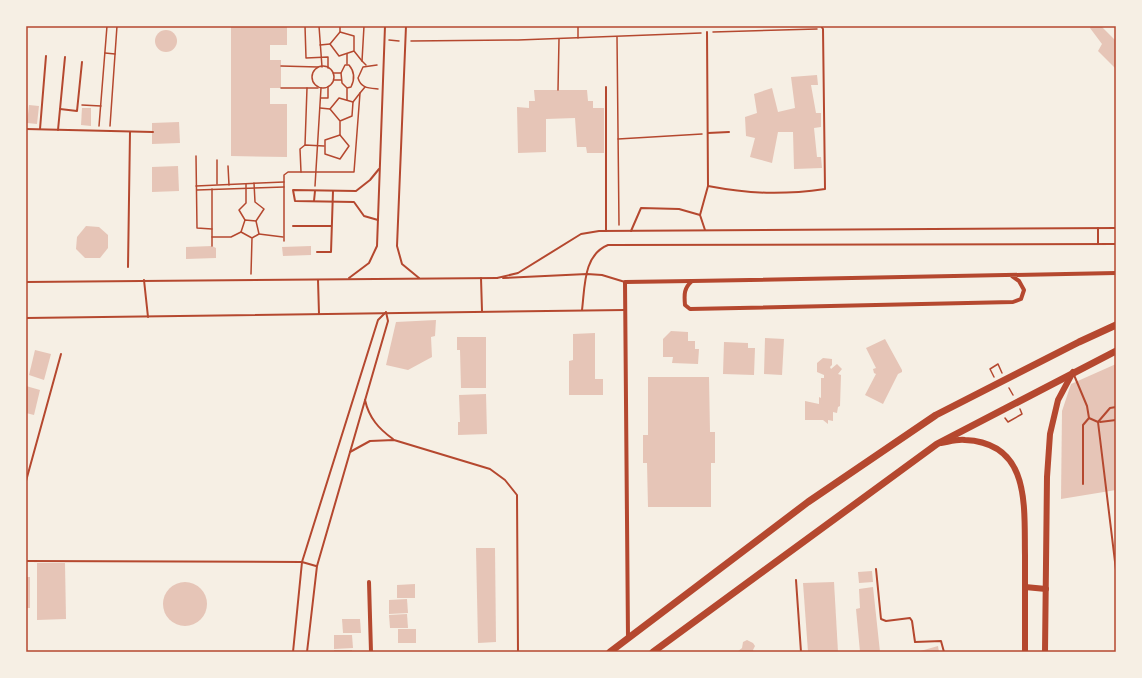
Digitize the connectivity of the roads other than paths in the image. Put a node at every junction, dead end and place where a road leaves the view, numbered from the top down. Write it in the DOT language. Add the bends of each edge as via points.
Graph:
graph roads {
  1 [pos="385,26"];
  2 [pos="406,26"];
  3 [pos="821,26"];
  4 [pos="708,32"];
  5 [pos="46,56"];
  6 [pos="66,57"];
  7 [pos="82,62"];
  8 [pos="606,87"];
  9 [pos="60,109"];
  10 [pos="26,129"];
  11 [pos="40,129"];
  12 [pos="58,130"];
  13 [pos="130,132"];
  14 [pos="152,132"];
  15 [pos="729,132"];
  16 [pos="708,133"];
  17 [pos="380,168"];
  18 [pos="708,186"];
  19 [pos="315,191"];
  20 [pos="333,191"];
  21 [pos="314,201"];
  22 [pos="332,202"];
  23 [pos="700,215"];
  24 [pos="378,220"];
  25 [pos="293,226"];
  26 [pos="331,226"];
  27 [pos="1098,228"];
  28 [pos="1116,228"];
  29 [pos="705,230"];
  30 [pos="606,231"];
  31 [pos="631,231"];
  32 [pos="1098,244"];
  33 [pos="1116,244"];
  34 [pos="317,252"];
  35 [pos="128,267"];
  36 [pos="1116,273"];
  37 [pos="587,274"];
  38 [pos="1012,276"];
  39 [pos="481,278"];
  40 [pos="496,278"];
  41 [pos="318,279"];
  42 [pos="348,279"];
  43 [pos="419,279"];
  44 [pos="144,280"];
  45 [pos="692,280"];
  46 [pos="26,282"];
  47 [pos="625,282"];
  48 [pos="582,310"];
  49 [pos="625,310"];
  50 [pos="482,311"];
  51 [pos="386,312"];
  52 [pos="319,314"];
  53 [pos="148,317"];
  54 [pos="26,318"];
  55 [pos="1116,326"];
  56 [pos="1116,351"];
  57 [pos="61,354"];
  58 [pos="1073,372"];
  59 [pos="365,400"];
  60 [pos="1116,407"];
  61 [pos="1089,418"];
  62 [pos="1116,420"];
  63 [pos="1098,422"];
  64 [pos="394,440"];
  65 [pos="937,444"];
  66 [pos="349,452"];
  67 [pos="26,481"];
  68 [pos="1083,484"];
  69 [pos="26,561"];
  70 [pos="302,562"];
  71 [pos="317,566"];
  72 [pos="876,569"];
  73 [pos="1116,570"];
  74 [pos="796,580"];
  75 [pos="369,582"];
  76 [pos="1025,587"];
  77 [pos="1046,588"];
  78 [pos="628,639"];
  79 [pos="265,652"];
  80 [pos="293,652"];
  81 [pos="307,652"];
  82 [pos="372,652"];
  83 [pos="518,652"];
  84 [pos="610,652"];
  85 [pos="653,652"];
  86 [pos="801,652"];
  87 [pos="944,652"];
  88 [pos="1025,652"];
  89 [pos="1045,652"];
  1 -- 17 [label="lane"];
  2 -- 43 [label="lane" via="397,246 402,264"];
  3 -- 18 [label="lane" via="825,189 760,194"];
  4 -- 16 [label="lane"];
  5 -- 11 [label="lane"];
  6 -- 9 [label="lane"];
  7 -- 9 [label="lane" via="76,111"];
  8 -- 30 [label="lane"];
  9 -- 12 [label="lane"];
  10 -- 11 [label="lane"];
  11 -- 12 [label="lane"];
  12 -- 13 [label="lane"];
  13 -- 14 [label="lane"];
  13 -- 35 [label="lane"];
  15 -- 16 [label="lane"];
  16 -- 18 [label="lane"];
  17 -- 20 [label="lane" via="356,192"];
  17 -- 24 [label="lane"];
  18 -- 23 [label="lane"];
  19 -- 20 [label="lane"];
  19 -- 21 [label="lane"];
  19 -- 21 [label="lane" via="293,190 294,201"];
  20 -- 22 [label="lane"];
  21 -- 22 [label="lane"];
  22 -- 24 [label="lane" via="354,202 364,216"];
  22 -- 26 [label="lane"];
  23 -- 29 [label="lane"];
  23 -- 31 [label="lane" via="679,209 641,208"];
  24 -- 42 [label="lane" via="377,246 369,263"];
  25 -- 26 [label="lane"];
  26 -- 34 [label="lane" via="331,252"];
  27 -- 28 [label="lane"];
  27 -- 29 [label="lane"];
  27 -- 32 [label="lane"];
  29 -- 31 [label="lane"];
  30 -- 31 [label="lane"];
  30 -- 40 [label="lane" via="581,234 518,273"];
  32 -- 33 [label="lane"];
  32 -- 37 [label="lane" via="608,245 596,252"];
  36 -- 38 [label="street"];
  37 -- 40 [label="lane"];
  37 -- 47 [label="lane" via="602,275"];
  37 -- 48 [label="lane"];
  38 -- 45 [label="street"];
  38 -- 45 [label="street" via="1019,281 1024,290 1020,299 1013,302 690,309 685,305 684,294 686,286"];
  39 -- 40 [label="lane"];
  39 -- 43 [label="lane"];
  39 -- 50 [label="lane"];
  41 -- 42 [label="lane"];
  41 -- 44 [label="lane"];
  41 -- 52 [label="lane"];
  42 -- 43 [label="lane"];
  44 -- 46 [label="lane"];
  44 -- 53 [label="lane"];
  45 -- 47 [label="street"];
  47 -- 49 [label="street"];
  48 -- 49 [label="lane"];
  48 -- 50 [label="lane"];
  49 -- 78 [label="street"];
  50 -- 51 [label="lane"];
  51 -- 52 [label="lane"];
  51 -- 59 [label="lane" via="388,321"];
  51 -- 70 [label="lane" via="378,320"];
  52 -- 53 [label="lane"];
  53 -- 54 [label="lane"];
  55 -- 78 [label="main road" via="1079,342 936,415 808,502"];
  56 -- 58 [label="main road"];
  57 -- 67 [label="lane"];
  58 -- 61 [label="lane" via="1087,406"];
  58 -- 65 [label="main road"];
  58 -- 77 [label="main road" via="1058,400 1050,434"];
  59 -- 64 [label="lane" via="368,414 382,431"];
  59 -- 66 [label="lane"];
  60 -- 63 [label="lane" via="1110,408"];
  61 -- 63 [label="lane"];
  61 -- 68 [label="lane" via="1082,425"];
  62 -- 63 [label="lane"];
  63 -- 73 [label="lane"];
  64 -- 66 [label="lane" via="370,441"];
  64 -- 83 [label="lane" via="490,469 505,480 517,495"];
  65 -- 76 [label="main road" via="964,439 986,443 1003,453 1012,463 1019,475 1023,496"];
  65 -- 85 [label="main road"];
  66 -- 71 [label="lane"];
  69 -- 70 [label="lane"];
  70 -- 71 [label="lane"];
  70 -- 80 [label="lane"];
  71 -- 81 [label="lane"];
  72 -- 87 [label="lane" via="881,619 886,621 910,618 914,642 941,641"];
  74 -- 86 [label="lane"];
  75 -- 82 [label="street"];
  76 -- 77 [label="main road"];
  76 -- 88 [label="main road"];
  77 -- 89 [label="main road"];
  78 -- 84 [label="main road"];
  79 -- 80 [label="lane"];
}
